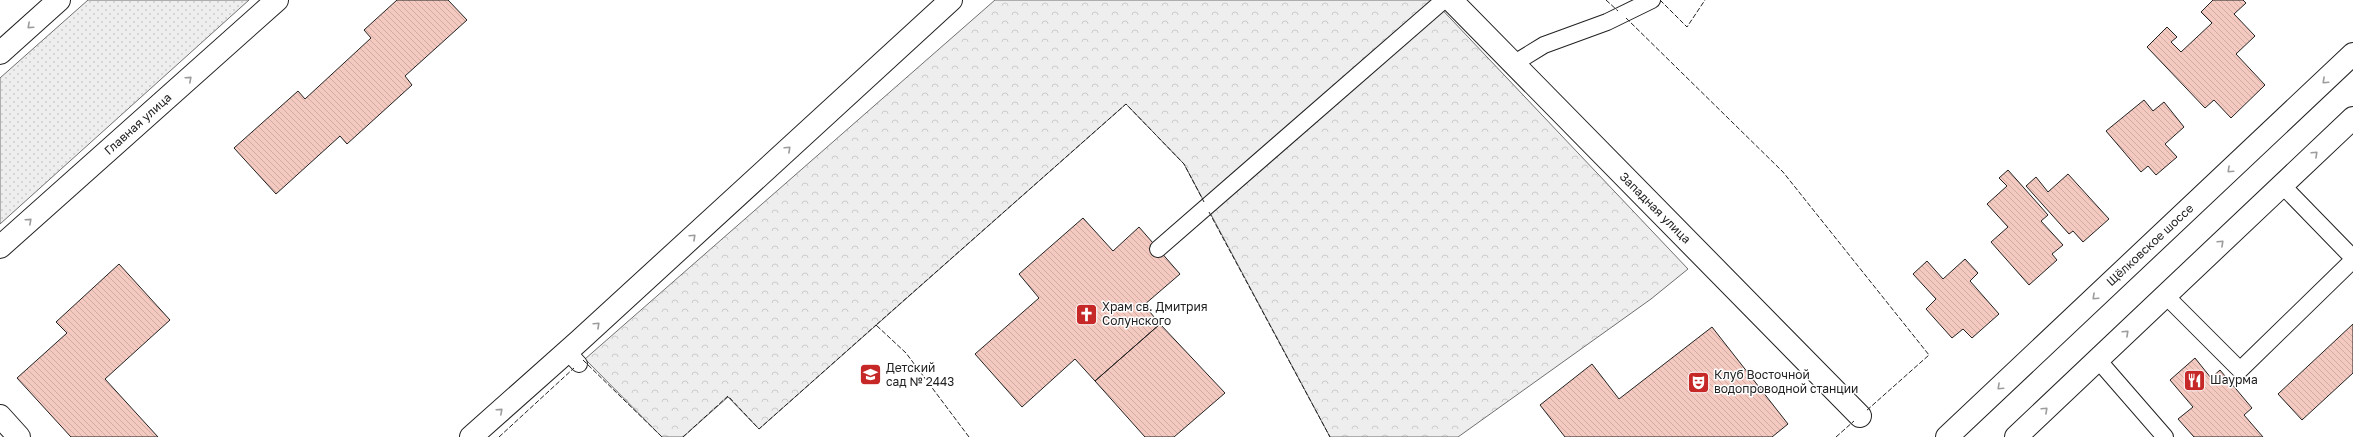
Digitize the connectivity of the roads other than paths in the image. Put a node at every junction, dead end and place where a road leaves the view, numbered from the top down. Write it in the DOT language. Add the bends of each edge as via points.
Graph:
graph roads {
  1 [pos="59,0"];
  2 [pos="276,0"];
  3 [pos="951,0"];
  4 [pos="1444,0"];
  5 [pos="1451,0"];
  6 [pos="1652,0"];
  7 [pos="0,53"];
  8 [pos="2353,54"];
  9 [pos="1513,64"];
  10 [pos="2353,118"];
  11 [pos="2282,185"];
  12 [pos="0,247"];
  13 [pos="1158,249"];
  14 [pos="2353,259"];
  15 [pos="2166,296"];
  16 [pos="2098,360"];
  17 [pos="0,416"];
  18 [pos="1860,416"];
  19 [pos="19,437"];
  20 [pos="471,437"];
  21 [pos="1947,437"];
  22 [pos="2016,437"];
  23 [pos="2165,437"];
  1 -- 7 [label="street, one-way"];
  12 -- 2 [label="street, Главная улица, one-way"];
  20 -- 3 [label="street, one-way" via="573,358"];
  4 -- 13 [label="lane"];
  5 -- 9 [label="street, Западная улица"];
  6 -- 9 [label="lane" via="1607,22 1544,45"];
  8 -- 21 [label="street, Щёлковское шоссе, one-way"];
  9 -- 18 [label="street, Западная улица"];
  11 -- 10 [label="street, one-way"];
  11 -- 14 [label="lane"];
  15 -- 11 [label="street, one-way"];
  14 -- 15 [label="lane" via="2240,370"];
  16 -- 15 [label="street, one-way"];
  22 -- 16 [label="street, one-way"];
  16 -- 23 [label="lane"];
  17 -- 19 [label="street"];
}
